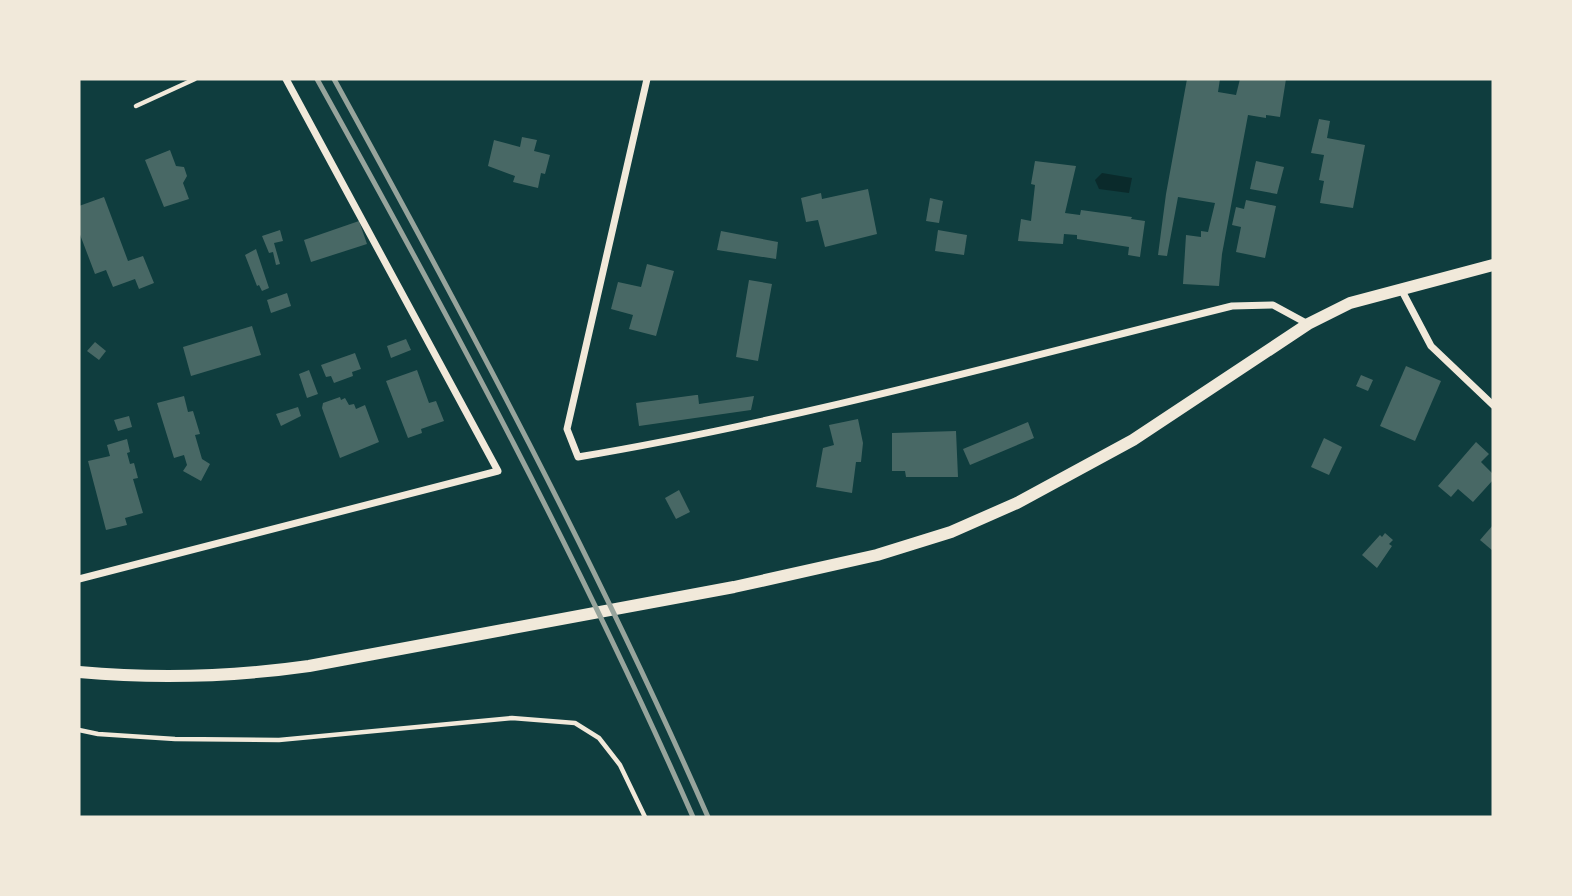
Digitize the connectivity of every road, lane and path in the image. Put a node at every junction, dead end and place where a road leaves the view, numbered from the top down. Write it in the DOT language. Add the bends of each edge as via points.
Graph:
graph roads {
  1 [pos="195,79"];
  2 [pos="286,79"];
  3 [pos="648,79"];
  4 [pos="136,106"];
  5 [pos="1493,265"];
  6 [pos="1401,289"];
  7 [pos="1308,324"];
  8 [pos="1493,405"];
  9 [pos="79,579"];
  10 [pos="79,672"];
  11 [pos="79,730"];
  12 [pos="645,817"];
  1 -- 4 [label="path"];
  2 -- 9 [label="street" via="498,471"];
  3 -- 7 [label="street" via="567,429 578,457 858,399 1232,306 1273,305"];
  5 -- 6 [label="street"];
  6 -- 7 [label="street" via="1350,303"];
  6 -- 8 [label="street" via="1431,346"];
  7 -- 10 [label="street" via="1133,440 1017,503 877,555 734,587 254,674 167,677"];
  11 -- 12 [label="path" via="175,739 279,740 512,718 575,723 599,738 613,756"];
}
